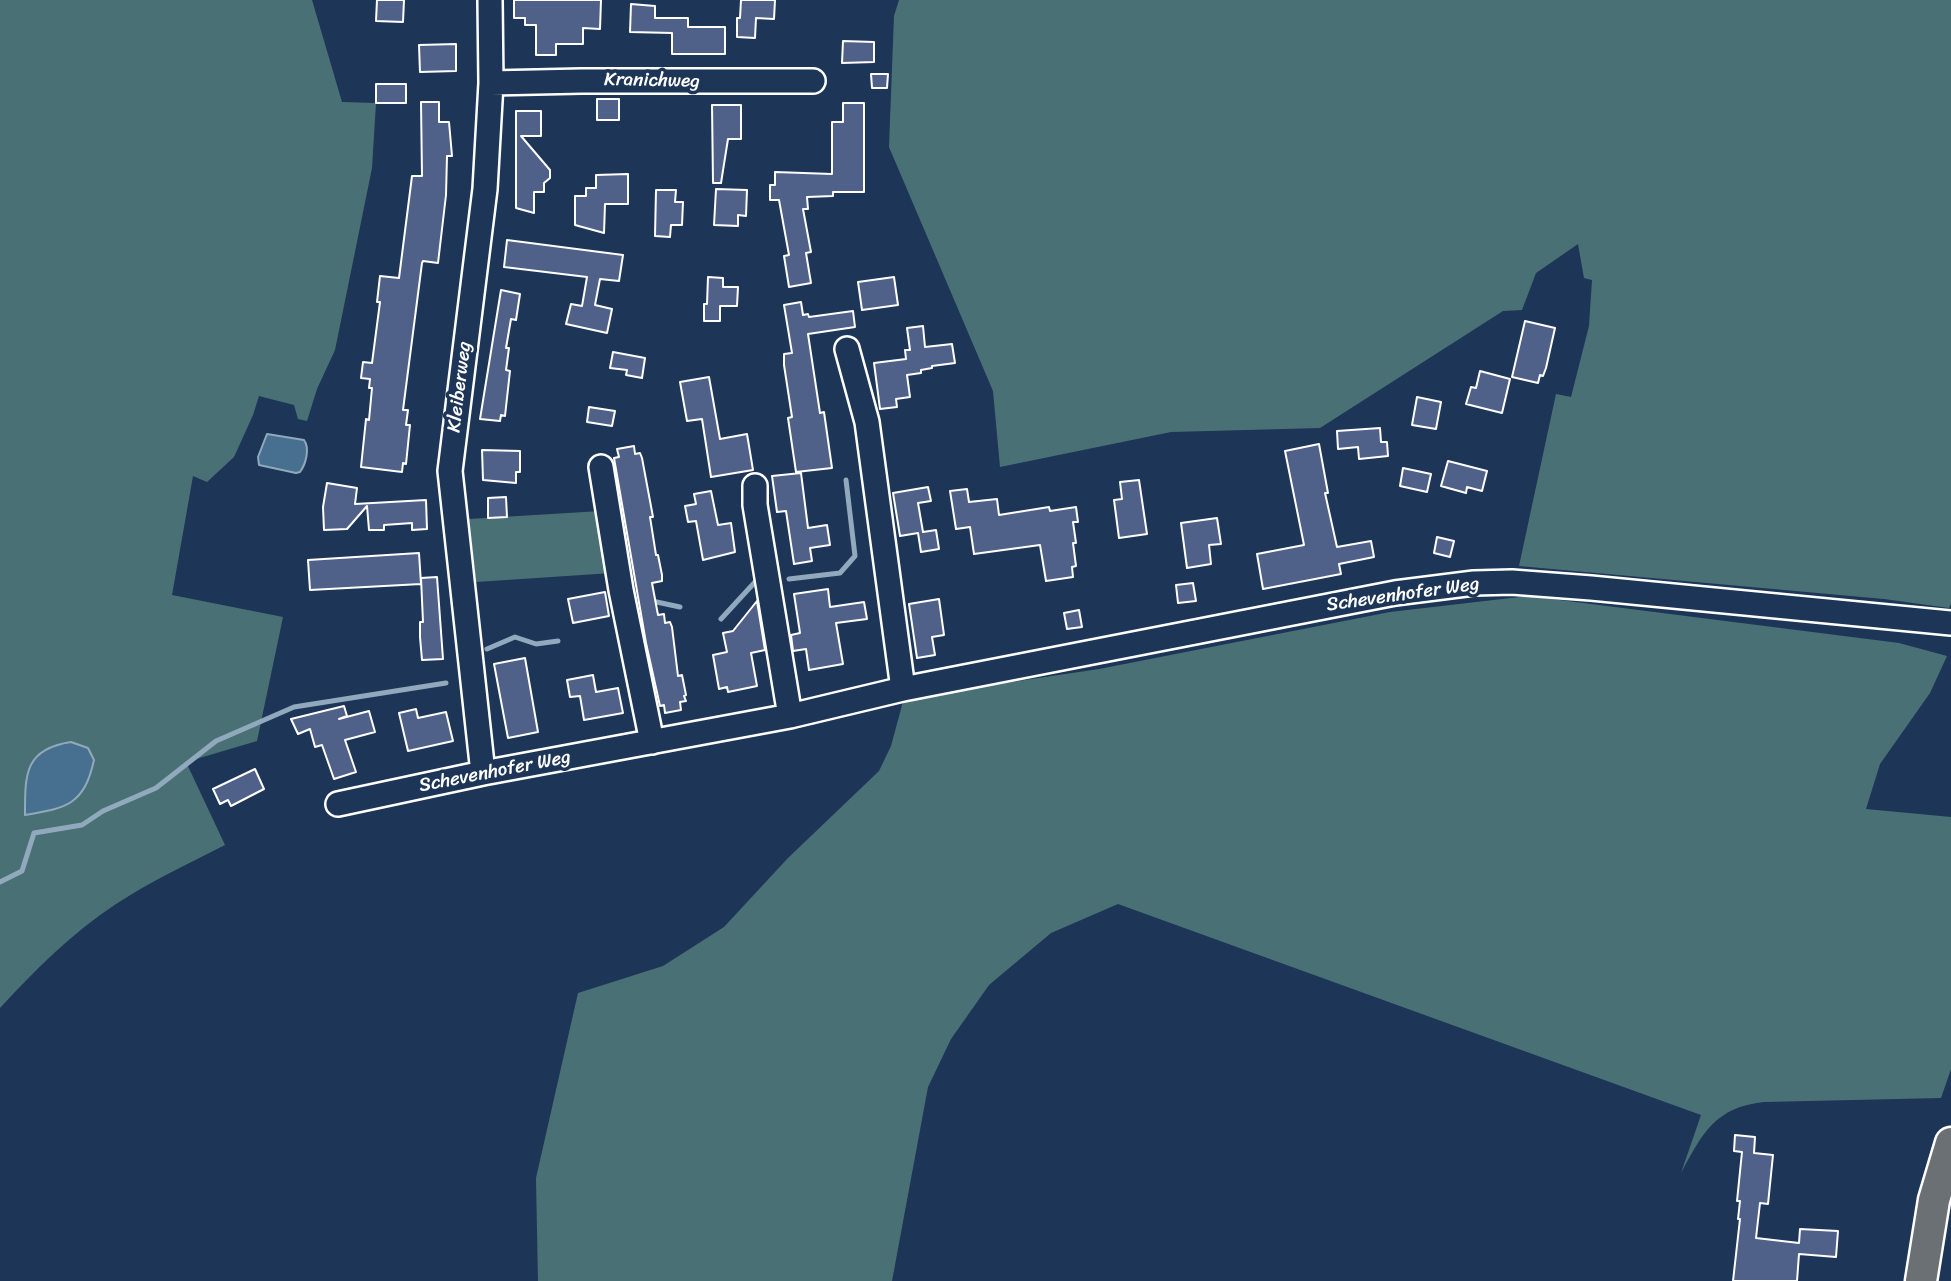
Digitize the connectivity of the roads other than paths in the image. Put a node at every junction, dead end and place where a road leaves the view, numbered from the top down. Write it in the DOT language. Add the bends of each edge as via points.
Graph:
graph roads {
  1 [pos="490,0"];
  2 [pos="813,81"];
  3 [pos="491,83"];
  4 [pos="847,349"];
  5 [pos="601,467"];
  6 [pos="755,486"];
  7 [pos="1951,623"];
  8 [pos="903,689"];
  9 [pos="790,716"];
  10 [pos="652,742"];
  11 [pos="483,773"];
  12 [pos="338,804"];
  13 [pos="1951,1143"];
  14 [pos="1921,1281"];
  1 -- 3 [label="street, Kleiberweg"];
  2 -- 3 [label="street, Kranichweg"];
  3 -- 11 [label="street, Kleiberweg" via="485,189 450,471"];
  4 -- 8 [label="street" via="867,422"];
  5 -- 10 [label="street"];
  6 -- 9 [label="street"];
  7 -- 8 [label="street, Schevenhofer Weg" via="1591,587 1474,583 1395,593"];
  8 -- 9 [label="street, Schevenhofer Weg"];
  9 -- 10 [label="street, Schevenhofer Weg"];
  10 -- 11 [label="street, Schevenhofer Weg"];
  11 -- 12 [label="street, Schevenhofer Weg"];
  13 -- 14 [label="main road" via="1934,1200"];
}
